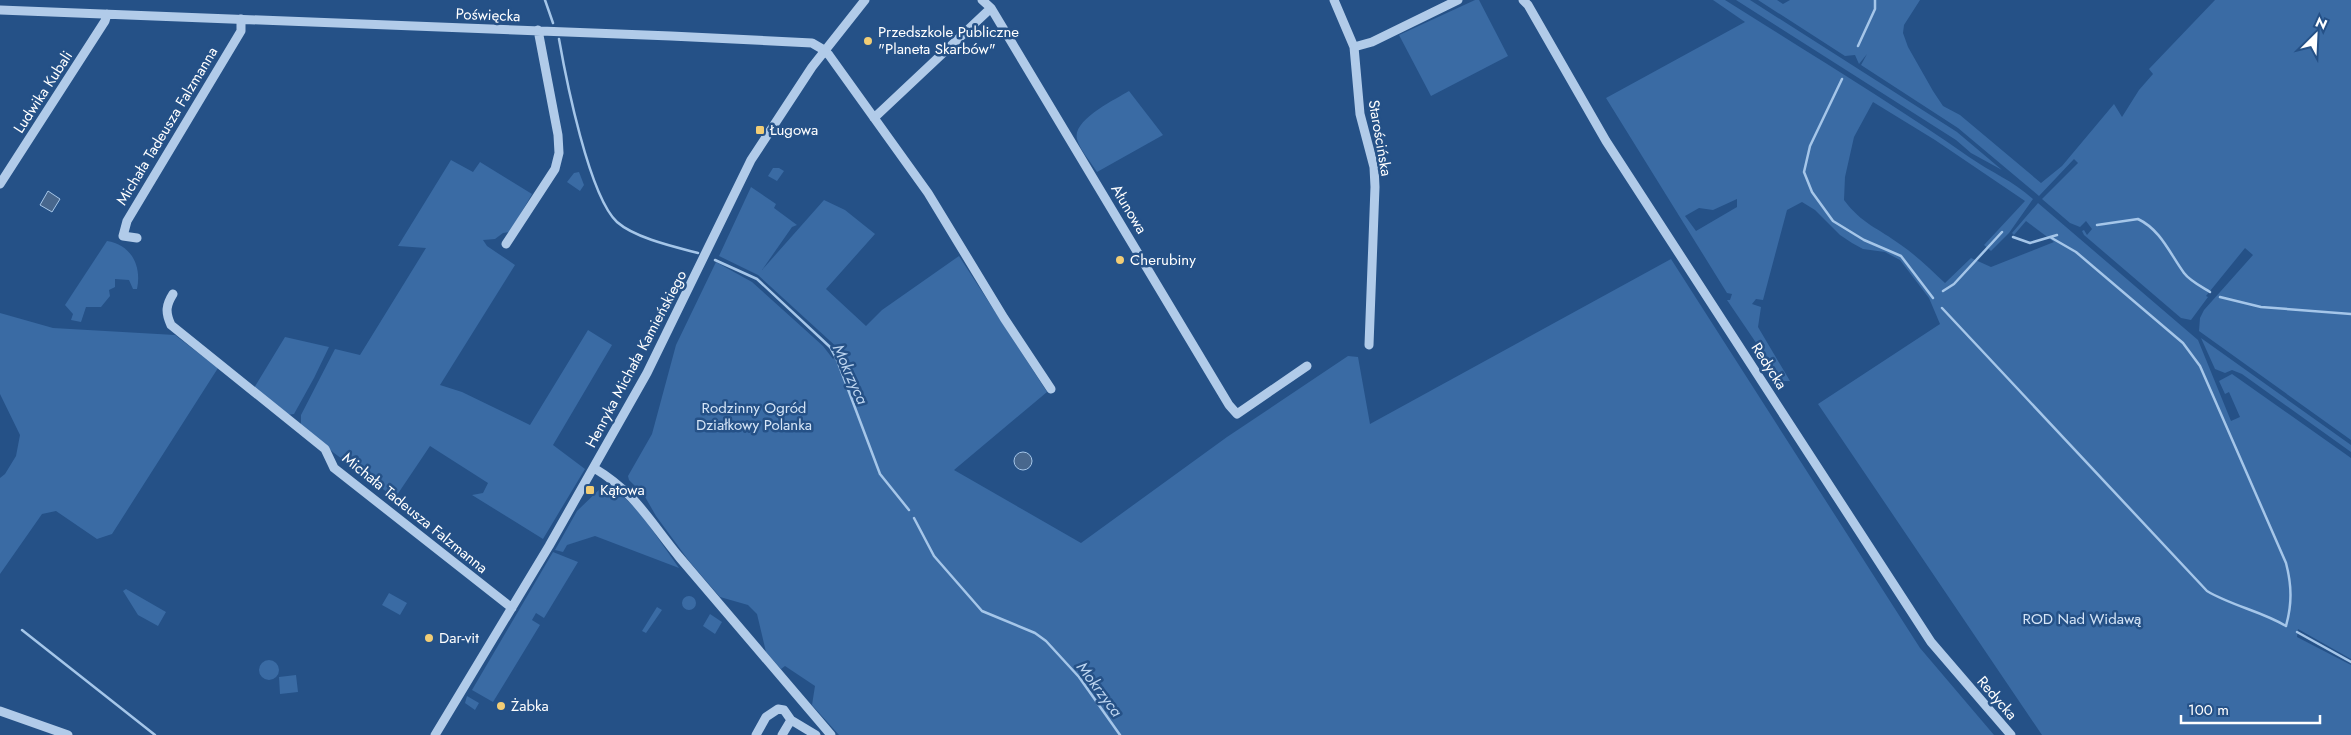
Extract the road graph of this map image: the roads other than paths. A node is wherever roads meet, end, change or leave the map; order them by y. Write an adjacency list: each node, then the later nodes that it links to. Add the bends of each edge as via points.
1 (865, 0): 12 (street, Henryka Michała Kamieńskiego)
2 (982, 0): 6 (street, Ałunowa)
3 (1334, 0): 11 (street, Starościńska)
4 (1458, 0): 11 (street, via 1372,42)
5 (1523, 0): 31 (street, Redycka, via 1612,149 1931,642)
6 (990, 8): 13 (street); 19 (street, Ałunowa, via 1229,405 1237,414)
7 (0, 10): 8 (street, Poświęcka)
8 (107, 14): 9 (street, Poświęcka); 14 (street, Ludwika Kubali)
9 (241, 19): 10 (street, Poświęcka); 15 (street, Michała Tadeusza Falzmanna, via 240,31 128,221 123,236)
10 (538, 30): 12 (street, Poświęcka, via 802,41); 16 (street, via 559,153 554,169)
11 (1354, 47): 18 (street, Starościńska, via 1360,114 1374,167)
12 (824, 50): 13 (street); 21 (street, Henryka Michała Kamieńskiego, via 751,160 661,347)
13 (874, 118): 20 (street, via 928,193)
14 (0, 184)
15 (137, 238)
16 (506, 244)
17 (174, 294): 22 (street, Michała Tadeusza Falzmanna, via 167,304 166,315 170,325 325,449 334,468)
18 (1369, 345)
19 (1307, 366)
20 (1051, 389)
21 (594, 468): 22 (street, Henryka Michała Kamieńskiego); 30 (street, via 633,496 674,550)
22 (512, 608): 26 (street, Henryka Michała Kamieńskiego)
23 (0, 711): 25 (street)
24 (791, 720): 27 (street, via 784,710 772,711); 28 (street); 29 (street)
25 (68, 735)
26 (435, 735)
27 (756, 735)
28 (782, 735)
29 (816, 735)
30 (831, 735)
31 (2010, 735)

